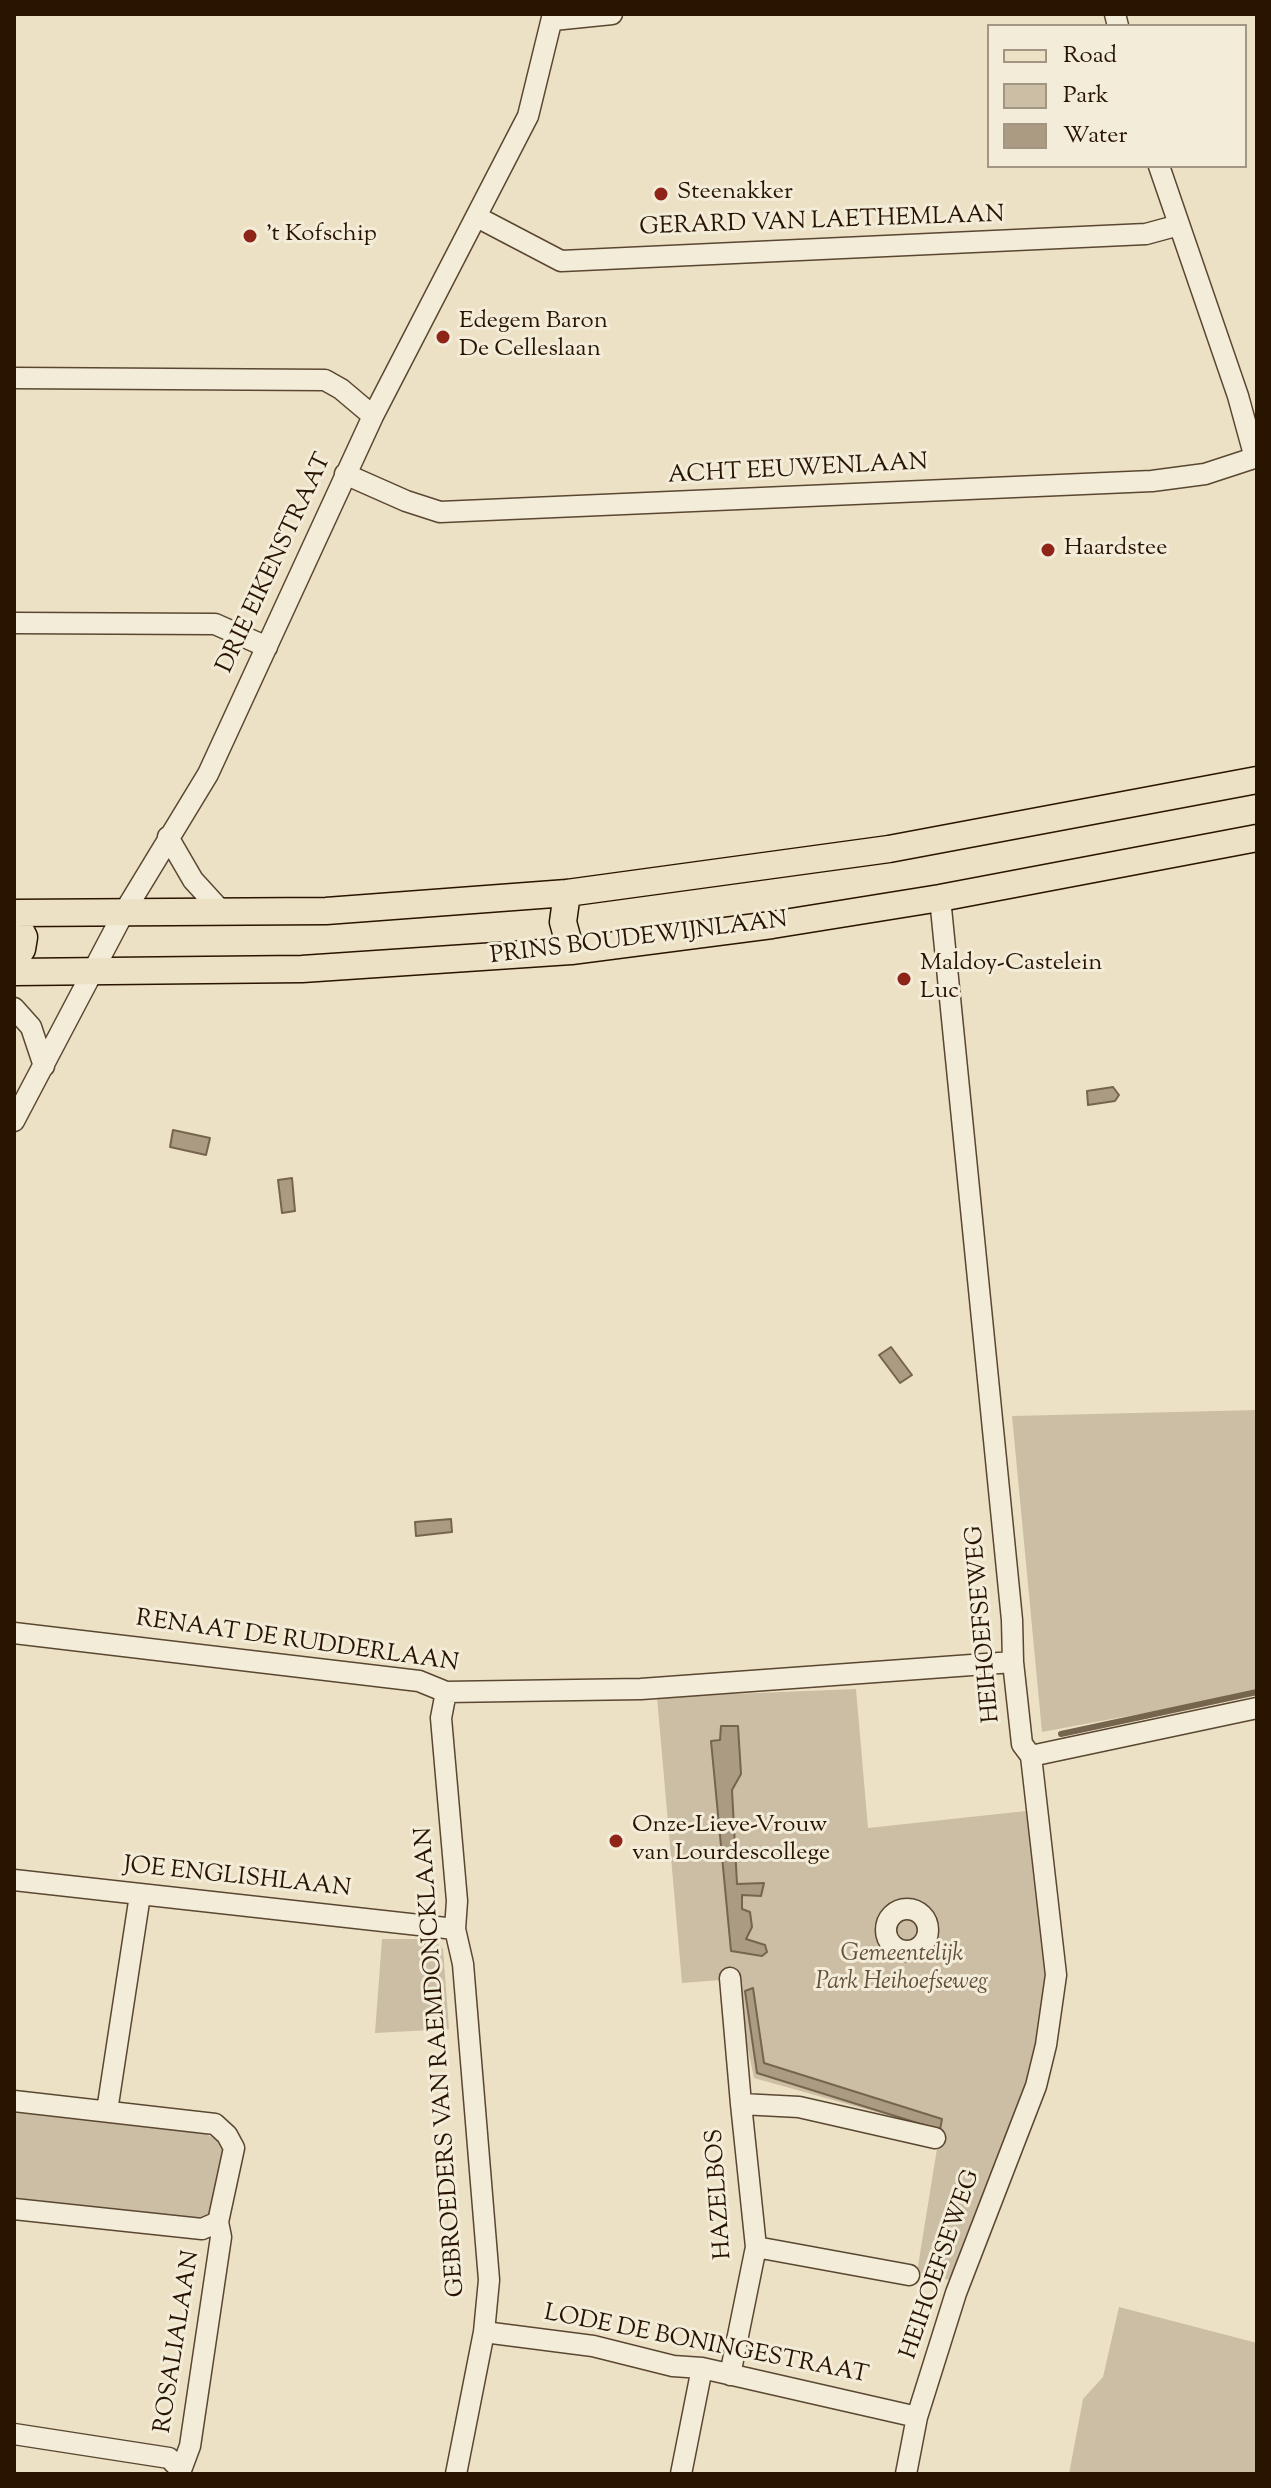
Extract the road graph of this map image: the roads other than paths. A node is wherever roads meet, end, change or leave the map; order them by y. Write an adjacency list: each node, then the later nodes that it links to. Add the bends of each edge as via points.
1 (612, 14): 2 (street)
2 (553, 17): 4 (street, DRIE EIKENSTRAAT, via 528,116)
3 (1160, 168): 5 (street)
4 (477, 217): 5 (street, GERARD VAN LAETHEMLAAN, via 561,261 1131,235); 7 (street, DRIE EIKENSTRAAT)
5 (1179, 225): 8 (street)
6 (14, 378): 7 (street, via 325,380)
7 (373, 416): 9 (street, DRIE EIKENSTRAAT)
8 (1256, 457): 9 (street, ACHT EEUWENLAAN, via 1205,474 1152,481 440,512)
9 (345, 474): 11 (street, DRIE EIKENSTRAAT)
10 (14, 623): 11 (street, via 215,624)
11 (267, 647): 13 (street, DRIE EIKENSTRAAT, via 208,774)
12 (1257, 780): 15 (main road, via 889,849)
13 (168, 837): 17 (street, DRIE EIKENSTRAAT); 18 (street, via 193,880)
14 (1257, 838): 16 (main road, PRINS BOUDEWIJNLAAN)
15 (567, 893): 18 (main road); 20 (main road, via 563,922)
16 (940, 898): 20 (main road, PRINS BOUDEWIJNLAAN); 28 (street, HEIHOEFSEWEG)
17 (123, 914): 18 (main road); 19 (main road); 22 (street, DRIE EIKENSTRAAT)
18 (224, 914)
19 (14, 915): 21 (main road, via 24,937)
20 (571, 951): 22 (main road, PRINS BOUDEWIJNLAAN, via 302,969)
21 (14, 960)
22 (94, 970): 23 (main road, PRINS BOUDEWIJNLAAN); 25 (street, DRIE EIKENSTRAAT)
23 (14, 972)
24 (14, 1008): 25 (street, via 31,1027)
25 (44, 1066): 26 (street, DRIE EIKENSTRAAT)
26 (14, 1121)
27 (14, 1633): 29 (street, RENAAT DE RUDDERLAAN, via 419,1681)
28 (1013, 1662): 29 (street, RENAAT DE RUDDERLAAN, via 669,1688); 31 (street, HEIHOEFSEWEG, via 1022,1744)
29 (446, 1692): 34 (street, GEBROEDERS VAN RAEMDONCKLAAN, via 441,1718)
30 (1257, 1708): 31 (street)
31 (1031, 1756): 47 (street, HEIHOEFSEWEG, via 1056,1975 1046,2045)
32 (14, 1880): 33 (street, JOE ENGLISHLAAN)
33 (140, 1895): 34 (street, JOE ENGLISHLAAN); 38 (street)
34 (455, 1929): 44 (street, GEBROEDERS VAN RAEMDONCKLAAN, via 463,1964 488,2265)
35 (730, 1978): 37 (street, HAZELBOS)
36 (14, 2101): 38 (street, ROSALIALAAN)
37 (741, 2104): 39 (street, HAZELBOS, via 799,2107); 42 (street, HAZELBOS)
38 (107, 2111): 41 (street, ROSALIALAAN, via 215,2124 227,2135 234,2148)
39 (935, 2138)
40 (14, 2209): 41 (street, via 202,2229)
41 (218, 2222): 49 (street, ROSALIALAAN, via 221,2237)
42 (756, 2247): 43 (street); 46 (street, HAZELBOS)
43 (909, 2275)
44 (484, 2332): 45 (street, LODE DE BONINGESTRAAT); 50 (street, GEBROEDERS VAN RAEMDONCKLAAN)
45 (702, 2368): 46 (street, LODE DE BONINGESTRAAT); 51 (street)
46 (730, 2375): 47 (street, LODE DE BONINGESTRAAT)
47 (917, 2417): 52 (street, HEIHOEFSEWEG)
48 (14, 2434): 49 (street, ROSALIALAAN, via 169,2458)
49 (184, 2472)
50 (456, 2474)
51 (681, 2474)
52 (906, 2474)

